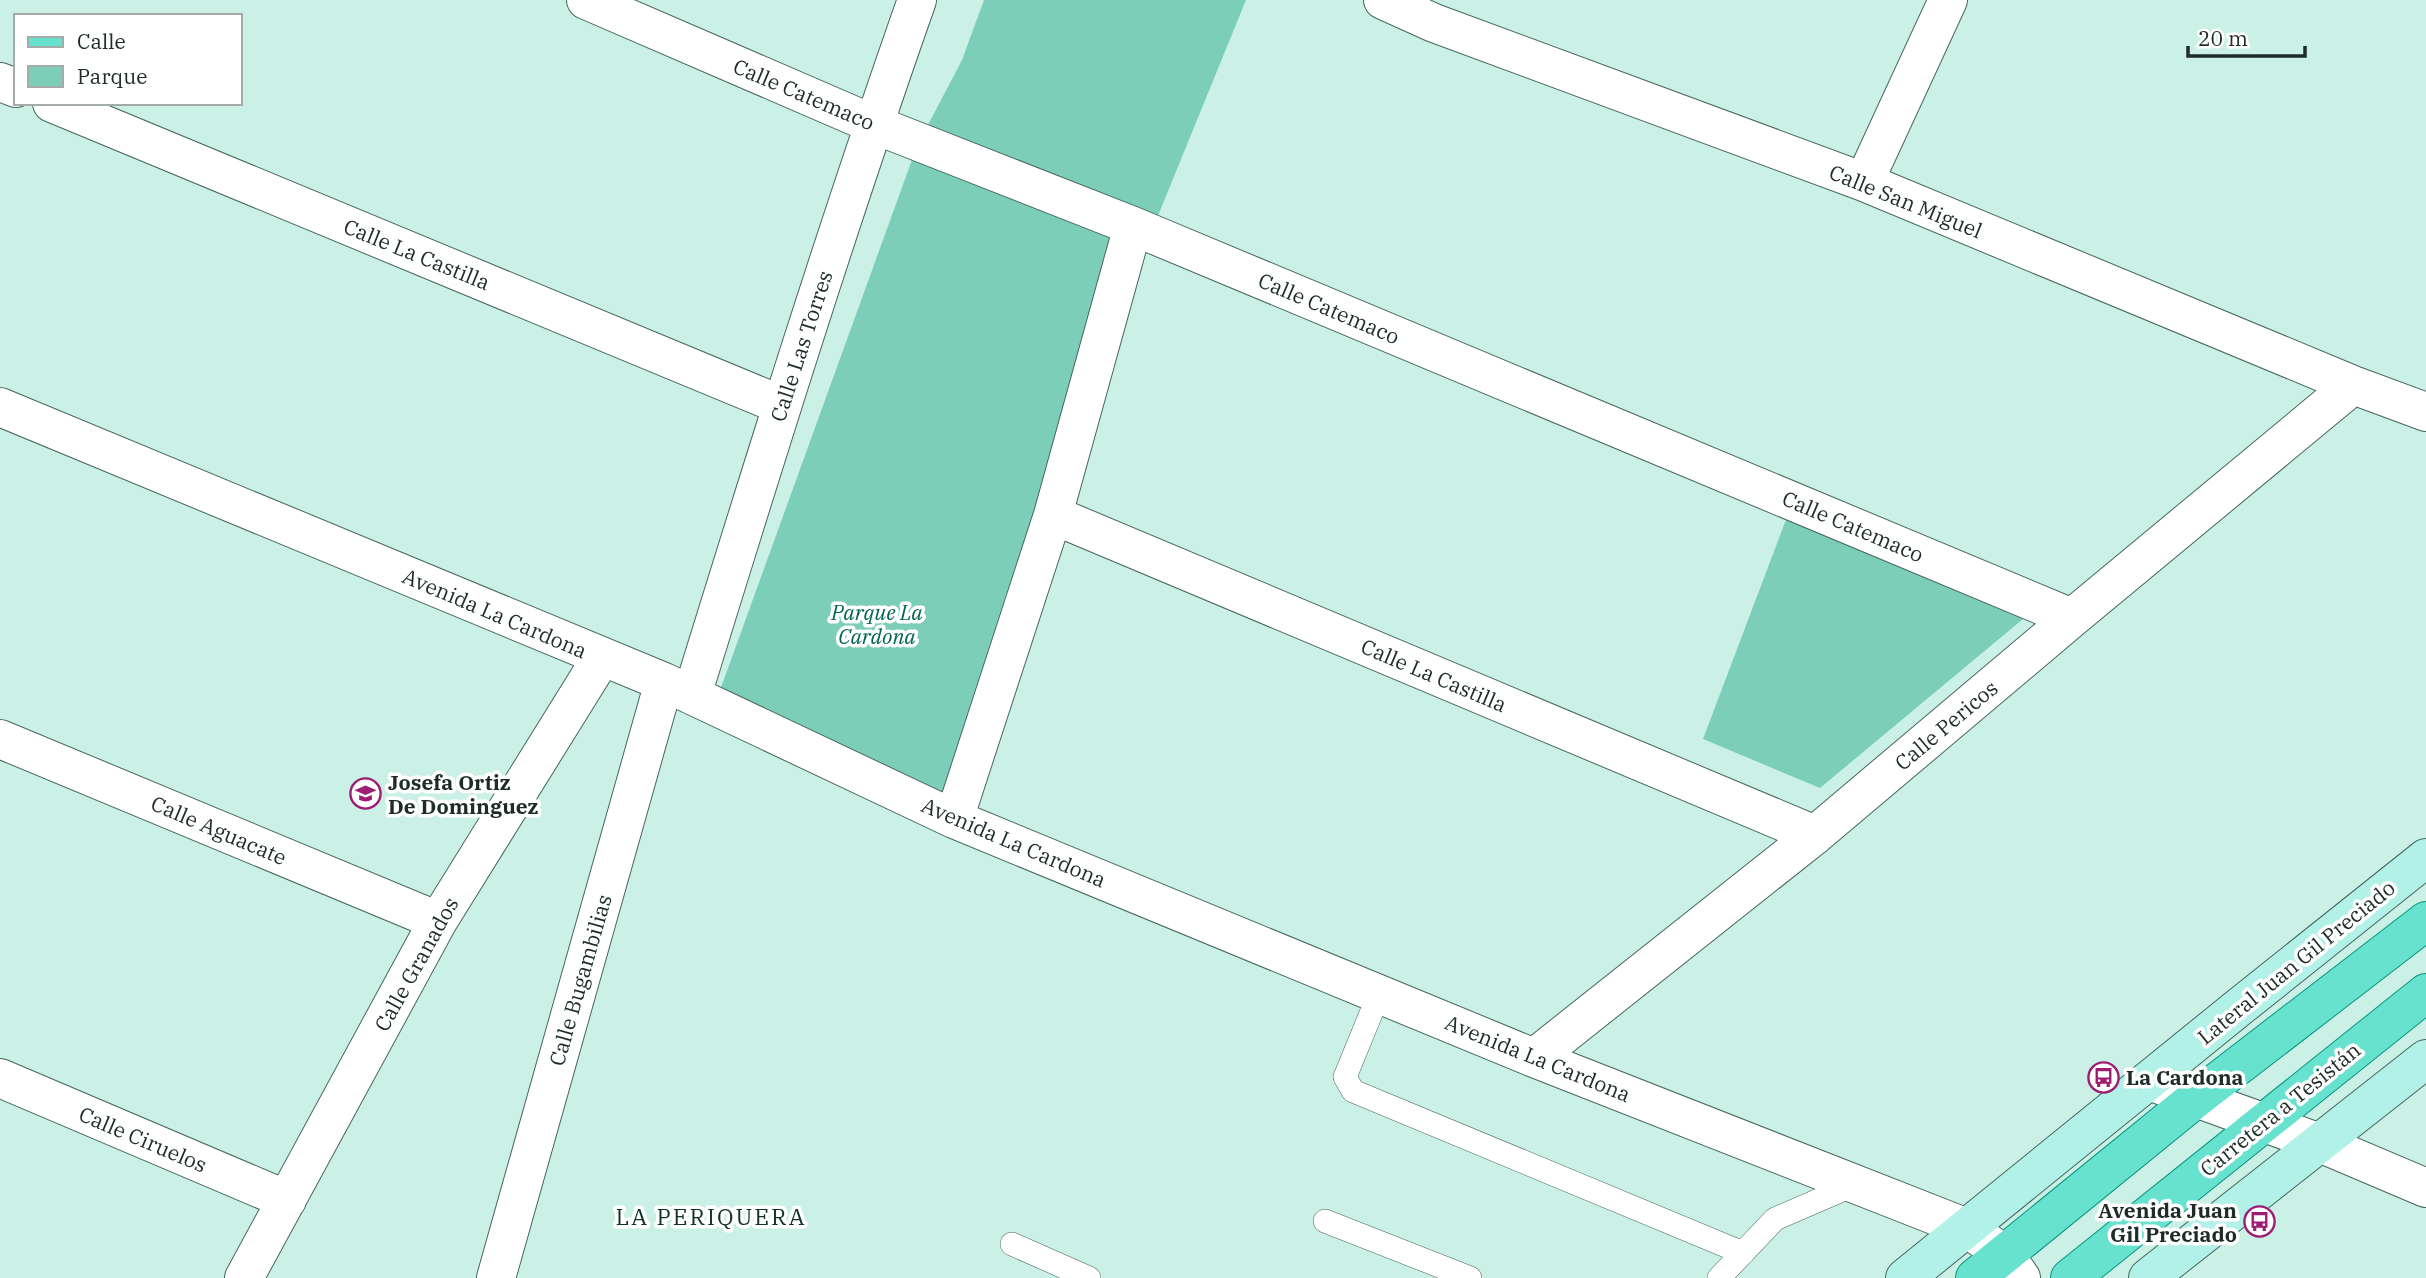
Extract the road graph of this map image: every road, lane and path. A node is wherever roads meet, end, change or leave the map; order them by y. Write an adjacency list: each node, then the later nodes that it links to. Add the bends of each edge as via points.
1 (586, 0): 7 (street, Calle Catemaco)
2 (917, 0): 7 (street, Calle Las Torres)
3 (1383, 0): 5 (street, Calle San Miguel)
4 (1948, 0): 8 (street)
5 (1440, 12): 8 (street, Calle San Miguel)
6 (57, 105): 11 (street, Calle La Castilla)
7 (873, 124): 9 (street, Calle Catemaco); 11 (street, Calle Las Torres)
8 (1864, 183): 10 (street, Calle San Miguel)
9 (1133, 226): 14 (street); 15 (street, Calle Catemaco)
10 (2353, 385): 13 (street, Calle San Miguel); 15 (street, Calle Pericos)
11 (781, 405): 17 (street, Calle Las Torres)
12 (0, 407): 16 (street, Avenida La Cardona)
13 (2426, 412)
14 (1053, 516): 19 (street); 20 (street, Calle La Castilla)
15 (2072, 618): 20 (street, Calle Pericos)
16 (602, 657): 17 (street, Avenida La Cardona); 22 (street, Calle Granados)
17 (678, 689): 19 (street, Avenida La Cardona); 42 (street, Calle Bugambilias)
18 (0, 739): 22 (street, Calle Aguacate)
19 (954, 818): 25 (street, Avenida La Cardona)
20 (1815, 835): 26 (street, Calle Pericos)
21 (2426, 858): 29 (main road, Lateral Juan Gil Preciado)
22 (438, 920): 35 (street, Calle Granados)
23 (2426, 921): 30 (main road)
24 (2426, 993): 31 (main road, Carretera a Tesistán)
25 (1379, 994): 26 (street, Avenida La Cardona); 39 (lane, via 1345,1077 1353,1091)
26 (1534, 1058): 33 (street, Avenida La Cardona)
27 (2426, 1059): 32 (main road)
28 (0, 1078): 35 (street, Calle Ciruelos)
29 (2148, 1081): 30 (street); 37 (main road, Lateral Juan Gil Preciado)
30 (2196, 1098): 31 (street); 40 (main road)
31 (2264, 1121): 32 (street); 48 (main road, Carretera a Tesistán)
32 (2320, 1143): 34 (street); 49 (main road)
33 (1856, 1184): 37 (street, Avenida La Cardona); 39 (lane, via 1775,1219)
34 (2426, 1188)
35 (287, 1200): 41 (street, Calle Granados)
36 (1325, 1221): 44 (lane)
37 (1967, 1228): 40 (street, Avenida La Cardona); 46 (main road, Lateral Juan Gil Preciado)
38 (1012, 1244): 43 (lane)
39 (1743, 1253): 45 (lane)
40 (2013, 1266): 47 (main road)
41 (244, 1278)
42 (496, 1278)
43 (1089, 1278)
44 (1470, 1278)
45 (1719, 1278)
46 (1905, 1278)
47 (1975, 1278)
48 (2070, 1278)
49 (2148, 1278)

